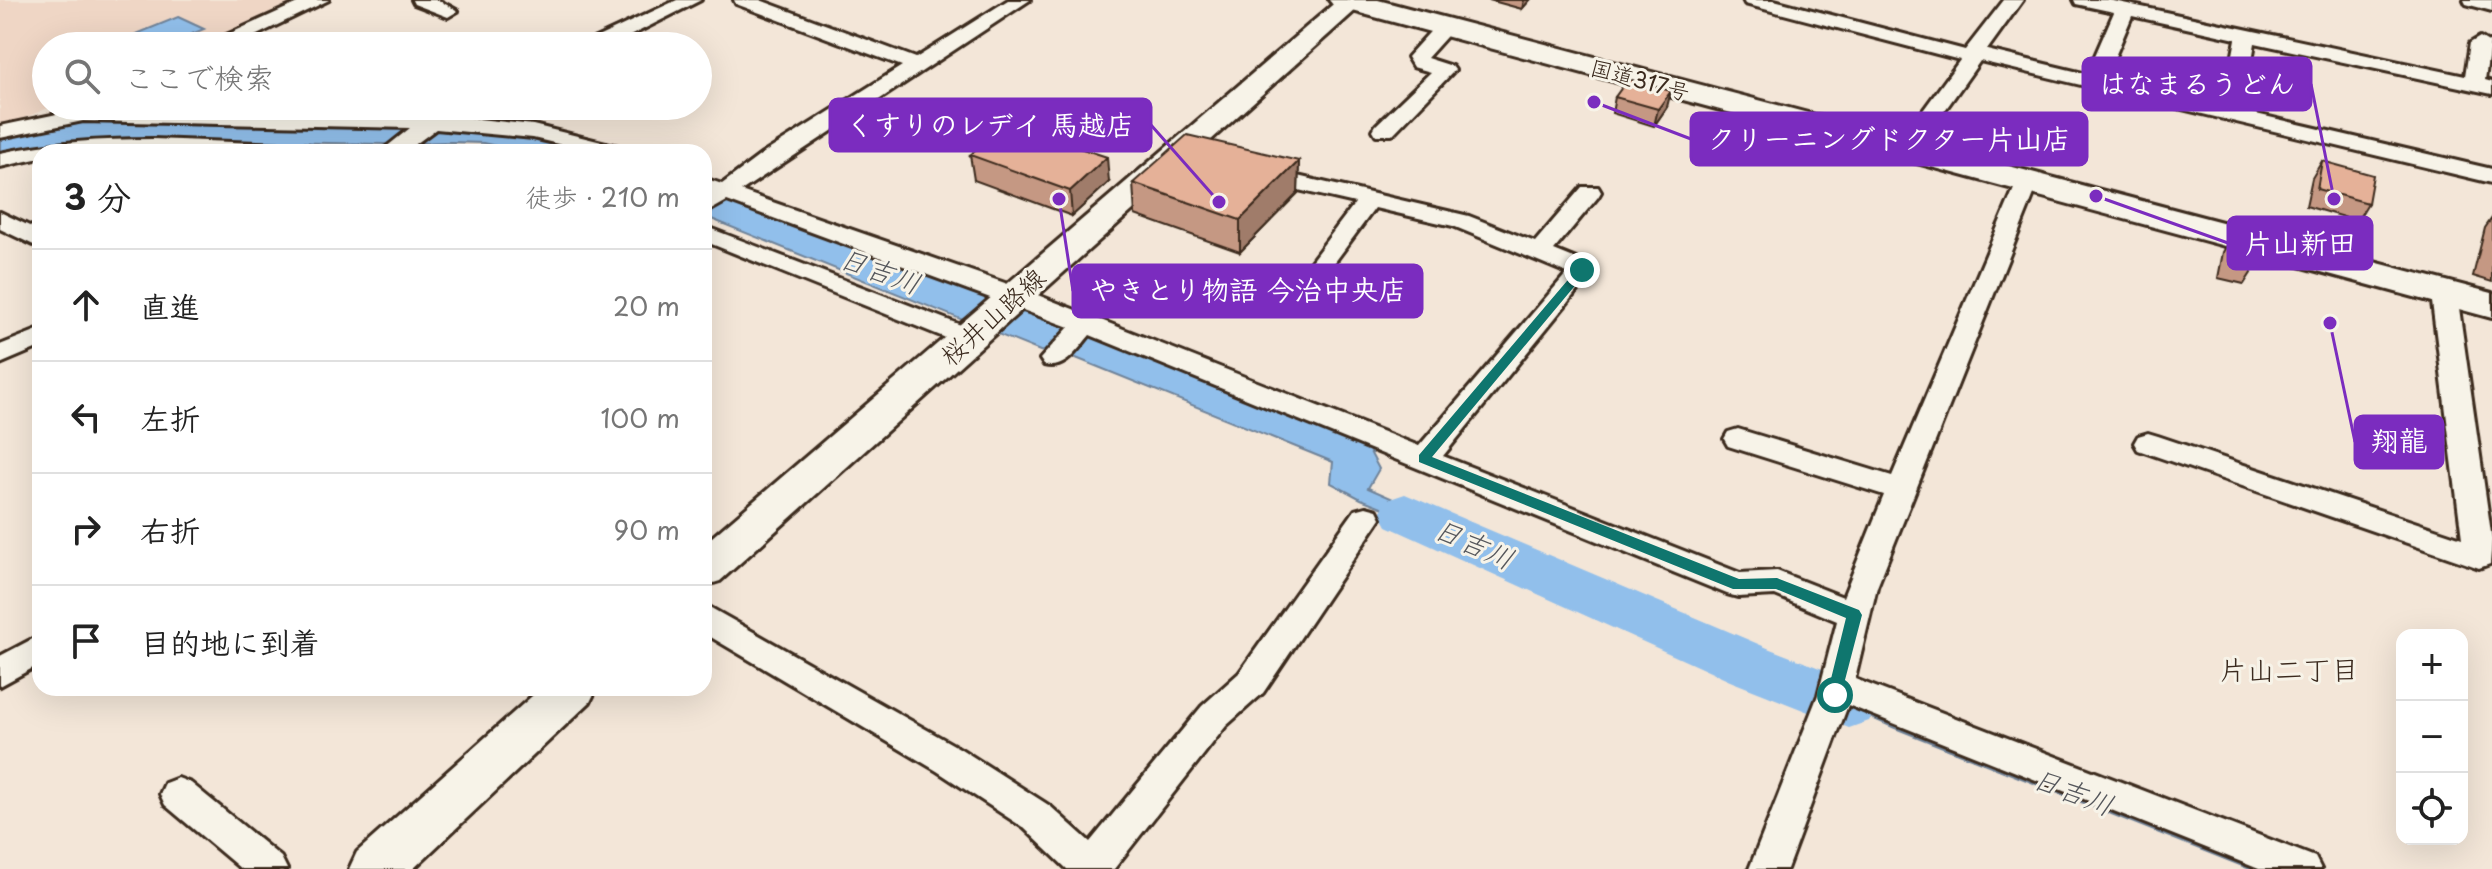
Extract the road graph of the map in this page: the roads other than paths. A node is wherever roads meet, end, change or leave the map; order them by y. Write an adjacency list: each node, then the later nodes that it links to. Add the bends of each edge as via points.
1 (320, 0): 15 (street)
2 (421, 0): 13 (street)
3 (692, 0): 16 (street)
4 (743, 0): 20 (street)
5 (1021, 0): 20 (street)
6 (1752, 0): 19 (street)
7 (2014, 0): 19 (street)
8 (2083, 0): 12 (street)
9 (2473, 0): 11 (street)
10 (1350, 1): 14 (highway, 国道317号); 47 (main road, 桜井山路線, via 1190,158)
11 (2492, 5)
12 (2125, 9): 17 (street); 21 (street)
13 (448, 11)
14 (1445, 27): 28 (street, via 1417,57 1420,63 1445,70); 32 (highway, 国道317号)
15 (249, 32)
16 (624, 32)
17 (2246, 36): 22 (street); 23 (street)
18 (2480, 43): 22 (street)
19 (1972, 55): 21 (street); 32 (street)
20 (917, 65): 38 (street)
21 (2094, 82): 23 (street)
22 (2483, 86)
23 (2232, 115): 36 (street)
24 (50, 120): 29 (street)
25 (360, 120): 27 (street)
26 (435, 120): 27 (street)
27 (429, 123): 30 (street); 31 (street, via 530,130)
28 (1384, 130)
29 (0, 132)
30 (401, 144)
31 (583, 144)
32 (1905, 150): 37 (highway, 国道317号)
33 (32, 153): 34 (street)
34 (0, 160)
35 (1245, 171): 40 (street)
36 (2492, 176)
37 (2027, 184): 46 (highway, 国道317号); 57 (street)
38 (717, 190): 47 (street)
39 (1590, 192): 44 (street)
40 (1370, 199): 44 (street, via 1461,221); 45 (street)
41 (0, 219): 43 (street)
42 (712, 236): 50 (street)
43 (32, 237)
44 (1539, 253): 56 (street, via 1582,270)
45 (1320, 265)
46 (2444, 294): 48 (highway, 国道317号); 59 (street)
47 (1016, 297): 49 (street); 50 (main road, 桜井山路線)
48 (2492, 306)
49 (1086, 325): 53 (street); 56 (street)
50 (970, 337): 60 (main road, 桜井山路線)
51 (32, 341): 52 (street)
52 (0, 355)
53 (1053, 359)
54 (1738, 439): 57 (street)
55 (2148, 443): 59 (street)
56 (1424, 459): 61 (street, via 1738,585 1777,583)
57 (1901, 489): 61 (street)
58 (1366, 518): 68 (street, via 1251,683 1214,716)
59 (2485, 558)
60 (712, 562)
61 (1854, 615): 66 (street)
62 (712, 622): 68 (street, via 949,760 1037,817)
63 (32, 653): 64 (street)
64 (0, 672)
65 (564, 696): 70 (main road)
66 (1833, 697): 71 (street); 72 (street)
67 (178, 794): 69 (street)
68 (1093, 868)
69 (268, 869)
70 (376, 869)
71 (1768, 869)
72 (2302, 869)

